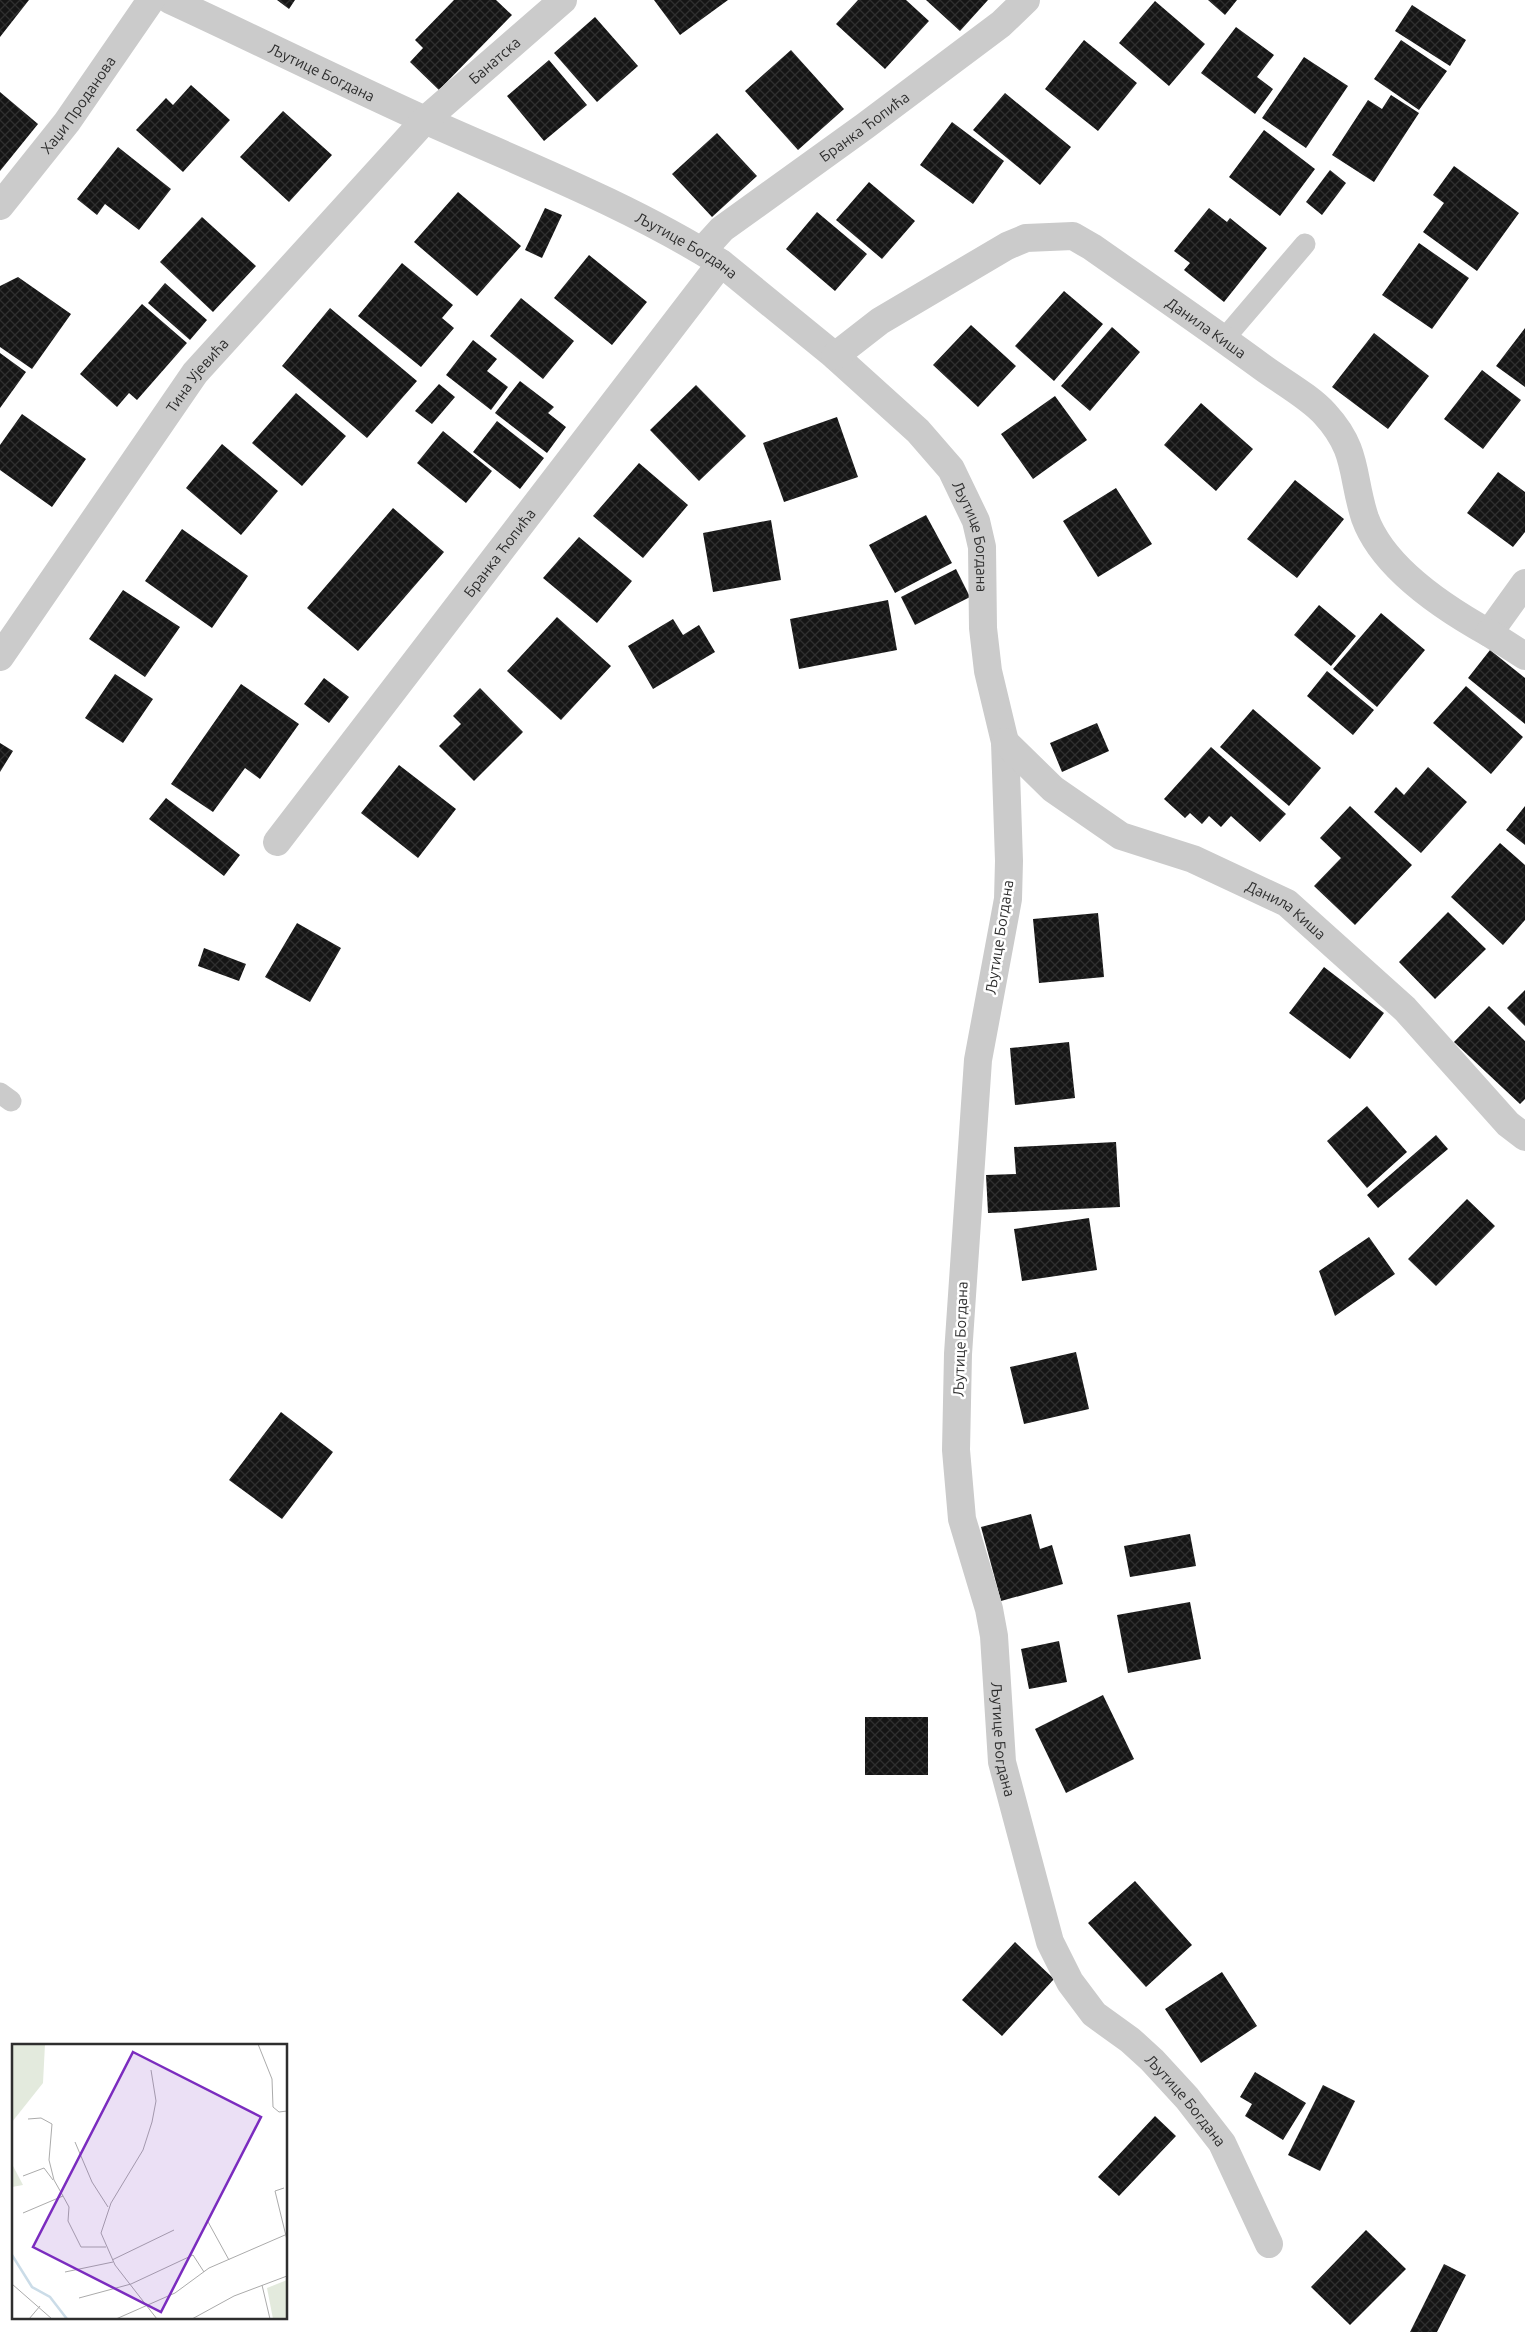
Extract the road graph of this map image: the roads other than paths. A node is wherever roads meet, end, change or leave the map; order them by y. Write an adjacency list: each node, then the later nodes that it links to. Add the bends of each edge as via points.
1 (151, 0): 6 (street, Хаџи Проданова, via 67,122)
2 (170, 0): 5 (street, Љутице Богдана)
3 (563, 0): 5 (street, Банатска)
4 (1026, 0): 8 (street, Бранка Ћопића, via 985,36 722,229)
5 (425, 120): 8 (street, Љутице Богдана, via 625,208); 14 (street, Тина Ујевића, via 195,373)
6 (0, 206)
7 (1305, 244): 9 (lane)
8 (712, 257): 10 (street, Љутице Богдана); 16 (street, Бранка Ћопића)
9 (1224, 339): 10 (street, Данила Киша, via 1073,236 1042,236 1007,246 880,322); 12 (street, Данила Киша, via 1324,412 1343,436 1373,539 1386,556 1458,616)
10 (835, 356): 15 (street, Љутице Богдана, via 918,431 952,469 967,500 982,547 983,628 988,671)
11 (1525, 583): 12 (street)
12 (1489, 633): 13 (street, Данила Киша)
13 (1525, 656)
14 (0, 657)
15 (1005, 742): 17 (street, Данила Киша, via 1053,789 1121,836 1193,860 1287,903 1405,1010 1508,1124); 18 (street, Љутице Богдана, via 1008,898 978,1060 959,1336 956,1450 962,1519 994,1636 1002,1762 1050,1942 1070,1982 1094,2014 1152,2060 1222,2143)
16 (277, 842)
17 (1525, 1137)
18 (1269, 2244)

